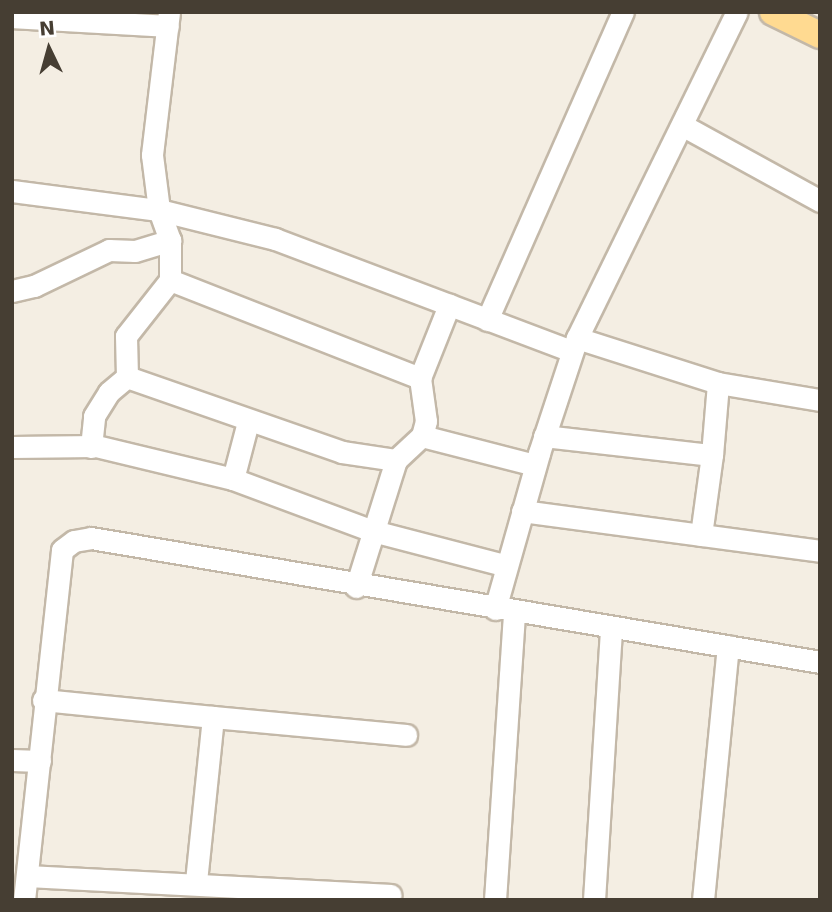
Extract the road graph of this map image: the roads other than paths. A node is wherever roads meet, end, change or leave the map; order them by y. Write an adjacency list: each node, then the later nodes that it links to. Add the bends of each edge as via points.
1 (623, 12): 16 (street)
2 (737, 12): 8 (street)
3 (773, 12): 7 (main road)
4 (71, 15): 5 (street); 6 (street)
5 (12, 17)
6 (169, 19): 11 (street, via 152,155)
7 (820, 35)
8 (682, 125): 10 (street); 17 (street)
9 (12, 191): 11 (street)
10 (820, 201)
11 (159, 210): 12 (street); 15 (street, via 275,239)
12 (170, 240): 13 (street); 14 (street, via 135,251 109,250 34,286)
13 (170, 280): 18 (street, via 126,336); 19 (street)
14 (12, 291)
15 (449, 305): 16 (street); 19 (street)
16 (487, 320): 17 (street)
17 (575, 345): 20 (street); 24 (street)
18 (127, 377): 22 (street); 25 (street, via 109,392 94,416)
19 (420, 378): 23 (street, via 426,421)
20 (718, 383): 21 (street); 27 (street)
21 (820, 400)
22 (248, 422): 28 (street, via 342,452); 30 (street)
23 (422, 436): 28 (street); 29 (street)
24 (544, 436): 27 (street); 29 (street)
25 (91, 446): 26 (street); 30 (street)
26 (12, 447)
27 (712, 455): 33 (street)
28 (396, 460): 32 (street)
29 (535, 465): 31 (street)
30 (233, 479): 32 (street)
31 (522, 512): 33 (street); 35 (street)
32 (373, 531): 35 (street); 36 (street)
33 (701, 535): 34 (street)
34 (820, 551)
35 (507, 566): 37 (street)
36 (356, 587): 37 (street); 41 (street, via 91,538 74,541 62,550)
37 (505, 611): 38 (street); 50 (street)
38 (611, 628): 39 (street); 51 (street)
39 (727, 646): 40 (street); 52 (street)
40 (820, 662)
41 (43, 700): 42 (street); 45 (street)
42 (213, 717): 43 (street); 47 (street)
43 (405, 735)
44 (12, 760): 45 (street)
45 (40, 761): 46 (street)
46 (28, 876): 47 (street); 49 (street)
47 (196, 882): 48 (street)
48 (391, 895)
49 (24, 900)
50 (495, 900)
51 (594, 900)
52 (703, 900)

